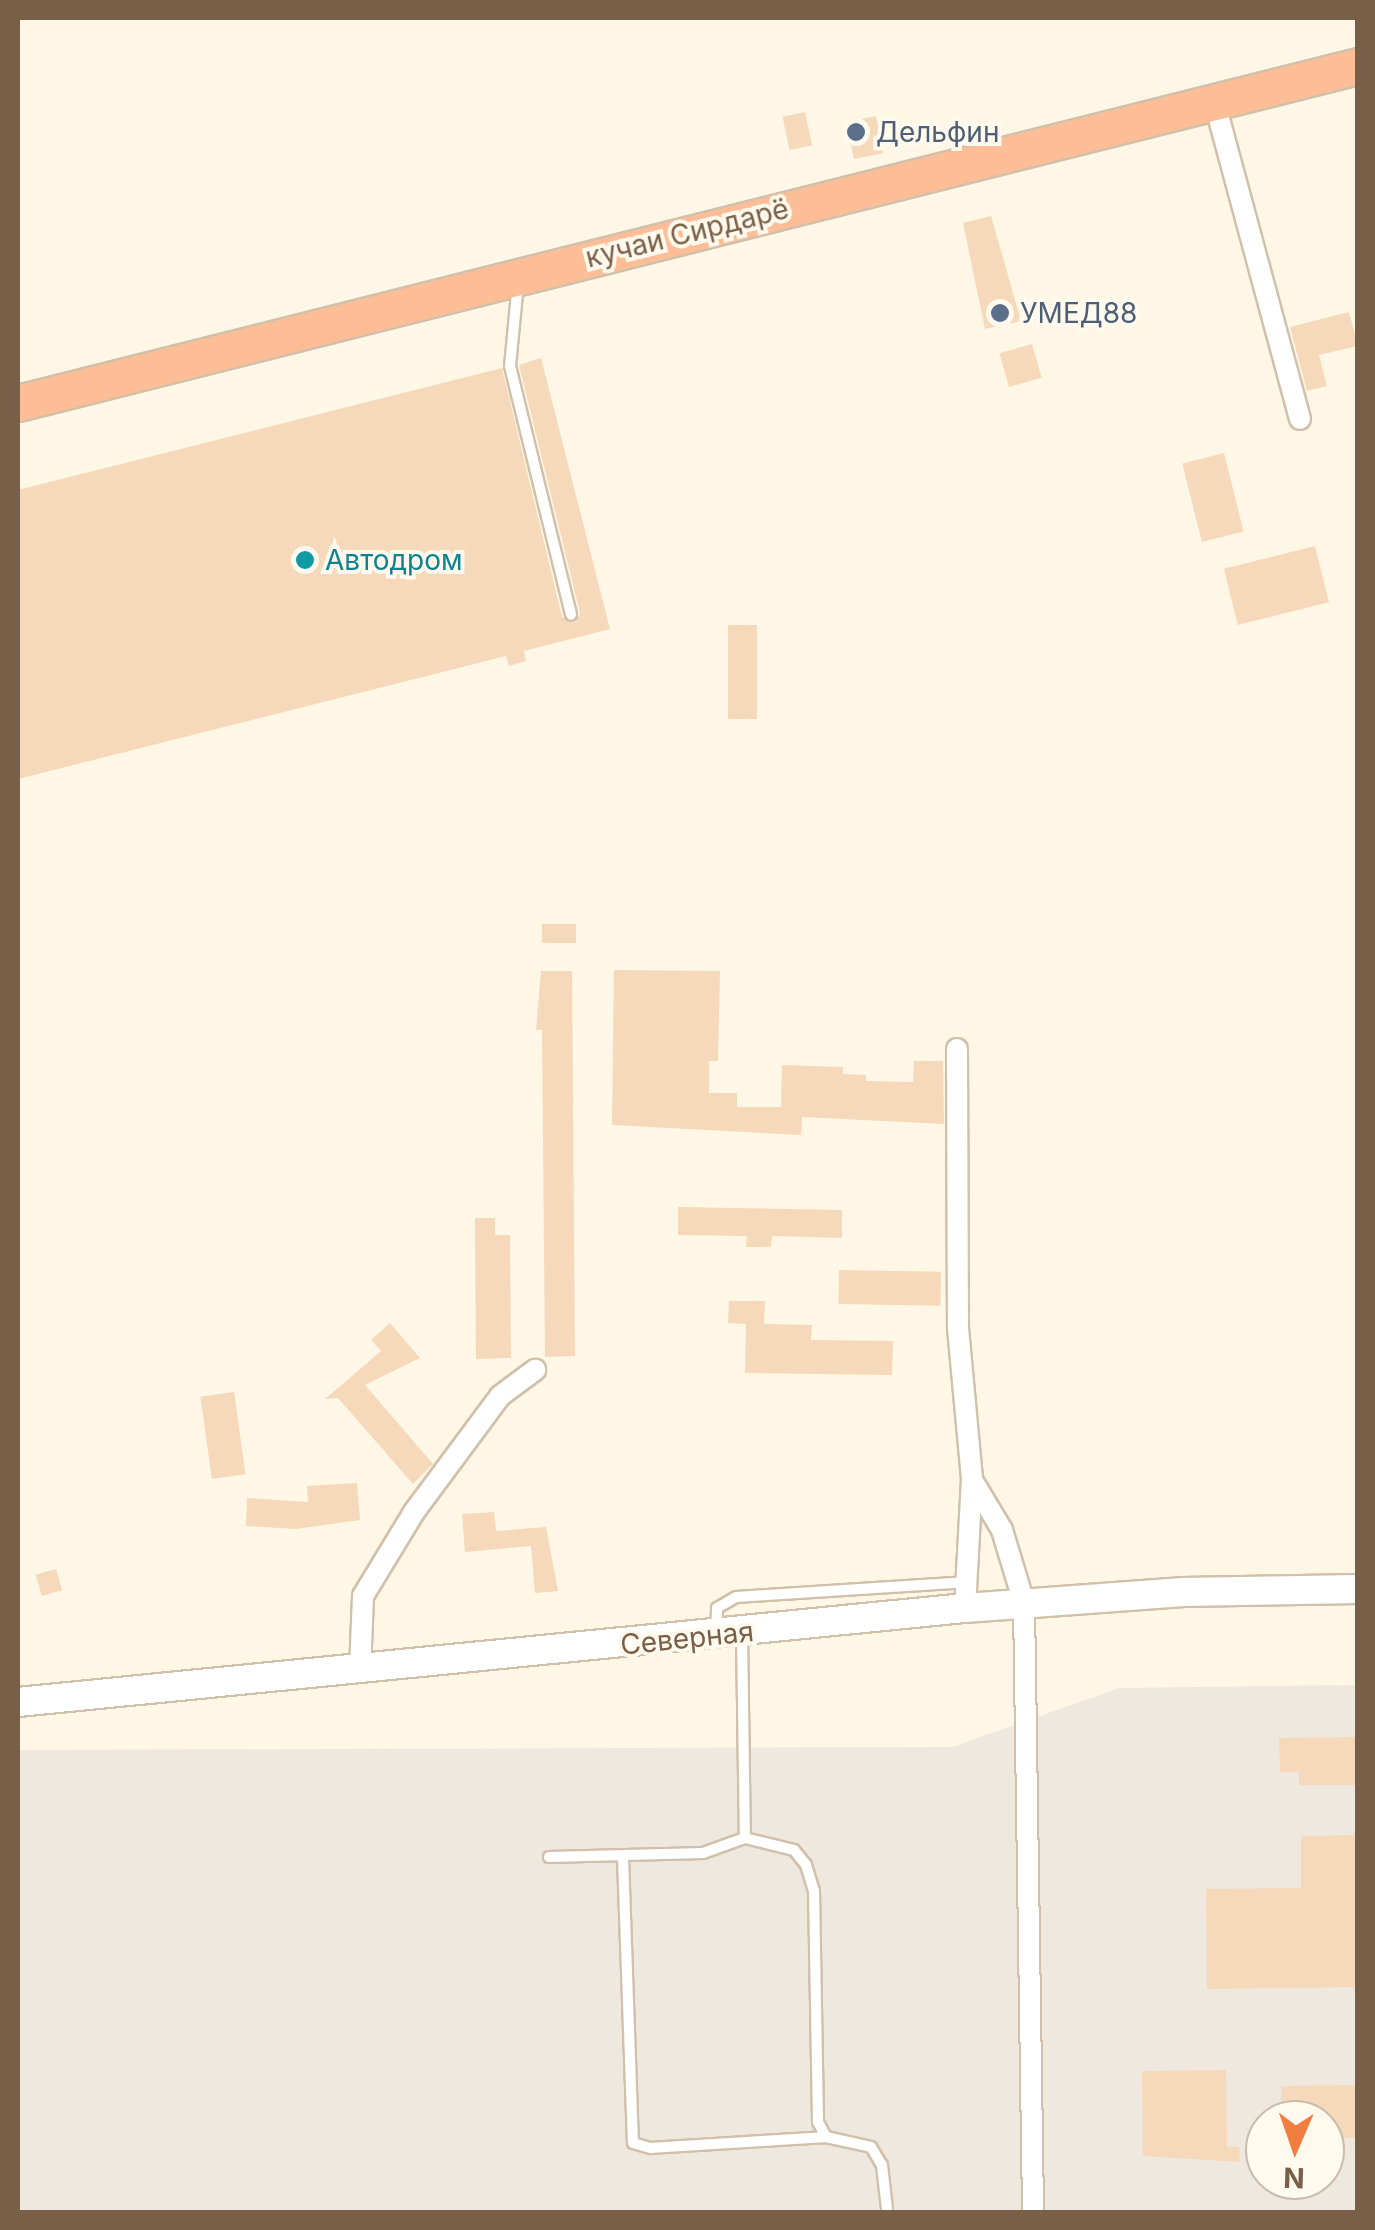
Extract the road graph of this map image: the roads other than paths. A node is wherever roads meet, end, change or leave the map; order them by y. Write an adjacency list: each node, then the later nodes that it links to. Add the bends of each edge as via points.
1 (1358, 50): 3 (highway)
2 (1358, 66): 3 (highway, кучаи Сирдарё)
3 (1212, 95): 4 (highway, кучаи Сирдарё); 7 (street)
4 (518, 268): 5 (highway); 6 (highway, кучаи Сирдарё); 8 (lane, via 510,366)
5 (18, 381)
6 (18, 403)
7 (1300, 419)
8 (571, 615)
9 (957, 1049): 11 (street, via 958,1328)
10 (536, 1370): 16 (street, via 500,1396 414,1512 363,1596)
11 (972, 1480): 13 (street); 14 (street, via 1002,1530)
12 (1358, 1589): 14 (main road, Северная)
13 (965, 1595): 14 (main road, Северная); 15 (main road, Северная)
14 (1024, 1604): 23 (street)
15 (729, 1634): 16 (main road, Северная); 18 (lane)
16 (360, 1670): 17 (main road, Северная)
17 (18, 1702)
18 (745, 1838): 20 (lane, via 702,1853); 21 (lane, via 794,1850 814,1891 818,2122)
19 (549, 1857): 20 (lane)
20 (623, 1858): 21 (lane, via 633,2143 651,2148)
21 (826, 2137): 22 (lane, via 872,2147 882,2165)
22 (887, 2209)
23 (1034, 2212)

